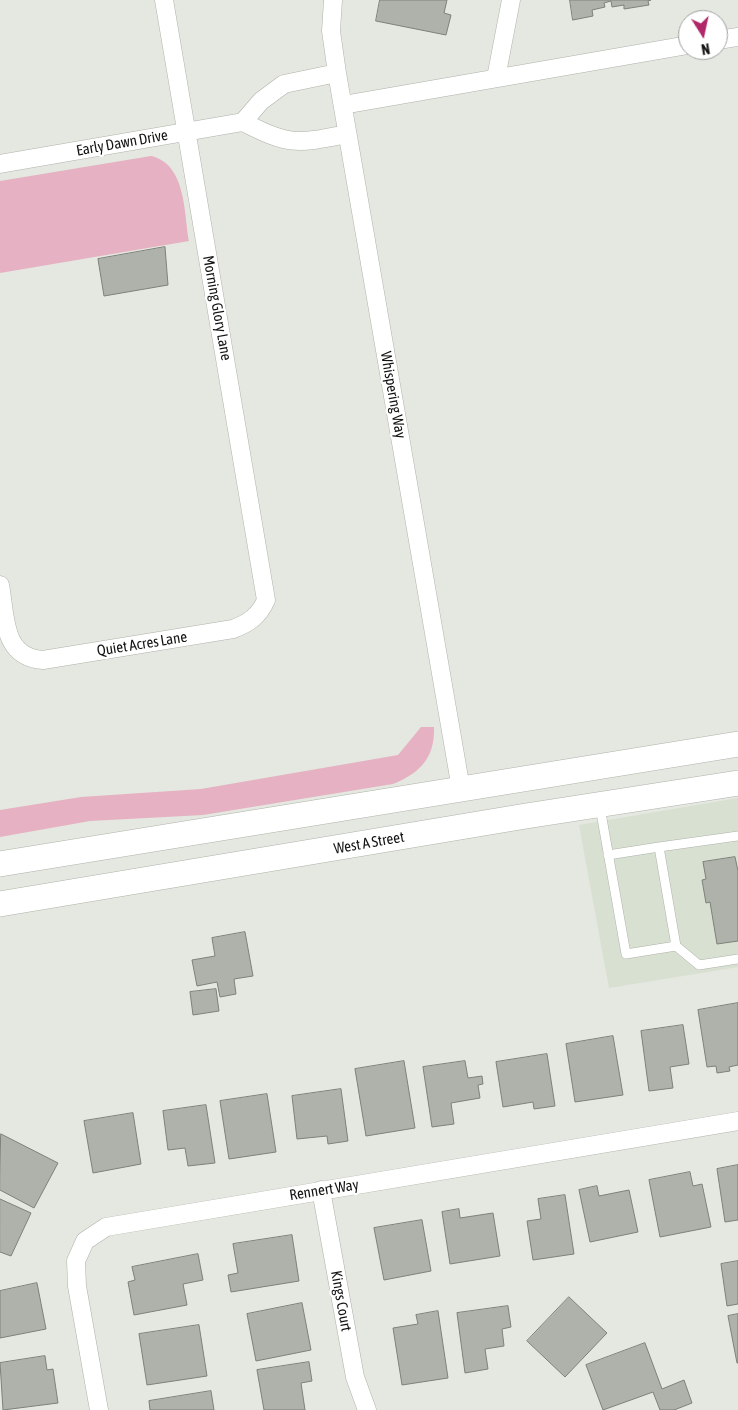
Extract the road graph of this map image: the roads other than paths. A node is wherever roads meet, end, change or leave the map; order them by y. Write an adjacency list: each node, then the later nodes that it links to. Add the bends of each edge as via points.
1 (164, 0): 9 (street, Morning Glory Lane)
2 (333, 0): 5 (street, Whispering Way, via 331,32)
3 (511, 0): 6 (street)
4 (678, 47): 6 (street)
5 (338, 73): 7 (street, Whispering Way); 8 (street, via 284,84 261,101)
6 (496, 78): 7 (street)
7 (343, 105): 10 (street, Whispering Way)
8 (243, 122): 9 (street, Early Dawn Drive); 10 (street, via 273,137 295,142)
9 (187, 132): 11 (street, Early Dawn Drive); 13 (street, Morning Glory Lane, via 267,594)
10 (347, 134): 16 (street, Whispering Way)
11 (0, 164)
12 (0, 585): 13 (street, Quiet Acres Lane, via 11,643 23,655 43,660 233,629 248,623)
13 (258, 614)
14 (738, 744): 16 (main road)
15 (738, 783): 17 (main road, West A Street)
16 (461, 789): 21 (main road)
17 (599, 804): 20 (lane); 22 (main road, West A Street)
18 (738, 836): 19 (lane)
19 (659, 847): 20 (lane); 23 (lane)
20 (608, 855): 23 (lane, via 626,954)
21 (0, 864)
22 (0, 904)
23 (676, 946): 24 (lane, via 699,965)
24 (738, 959)
25 (738, 1121): 26 (street, Rennert Way)
26 (321, 1190): 27 (street, Rennert Way, via 121,1223 106,1227 85,1241 76,1261 77,1286); 28 (street, Kings Court, via 355,1377)
27 (99, 1410)
28 (368, 1410)

